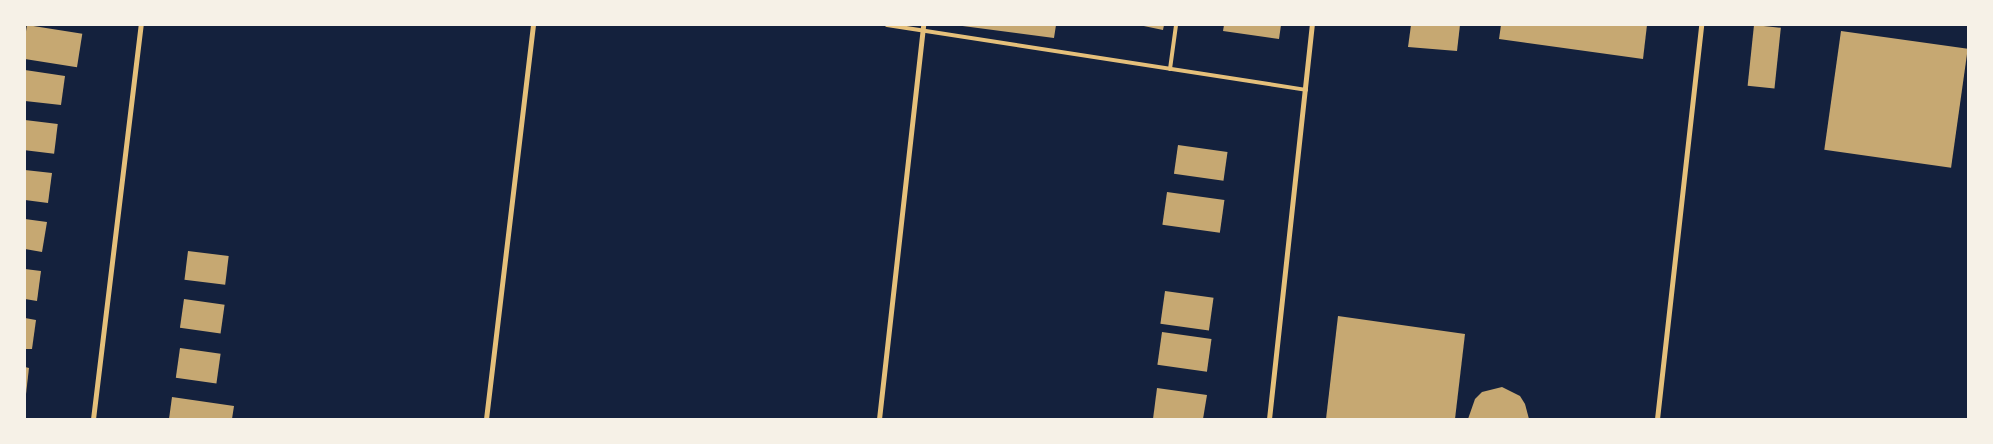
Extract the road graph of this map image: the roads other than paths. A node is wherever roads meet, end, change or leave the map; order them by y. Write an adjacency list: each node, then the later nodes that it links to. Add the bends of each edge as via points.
1 (141, 25): 10 (street)
2 (533, 25): 11 (street)
3 (887, 25): 7 (lane)
4 (1176, 25): 8 (lane)
5 (1312, 25): 9 (street)
6 (1701, 25): 14 (street)
7 (923, 28): 8 (lane); 12 (street)
8 (1170, 69): 9 (lane)
9 (1306, 90): 13 (street)
10 (93, 419)
11 (486, 419)
12 (879, 419)
13 (1268, 419)
14 (1657, 419)

